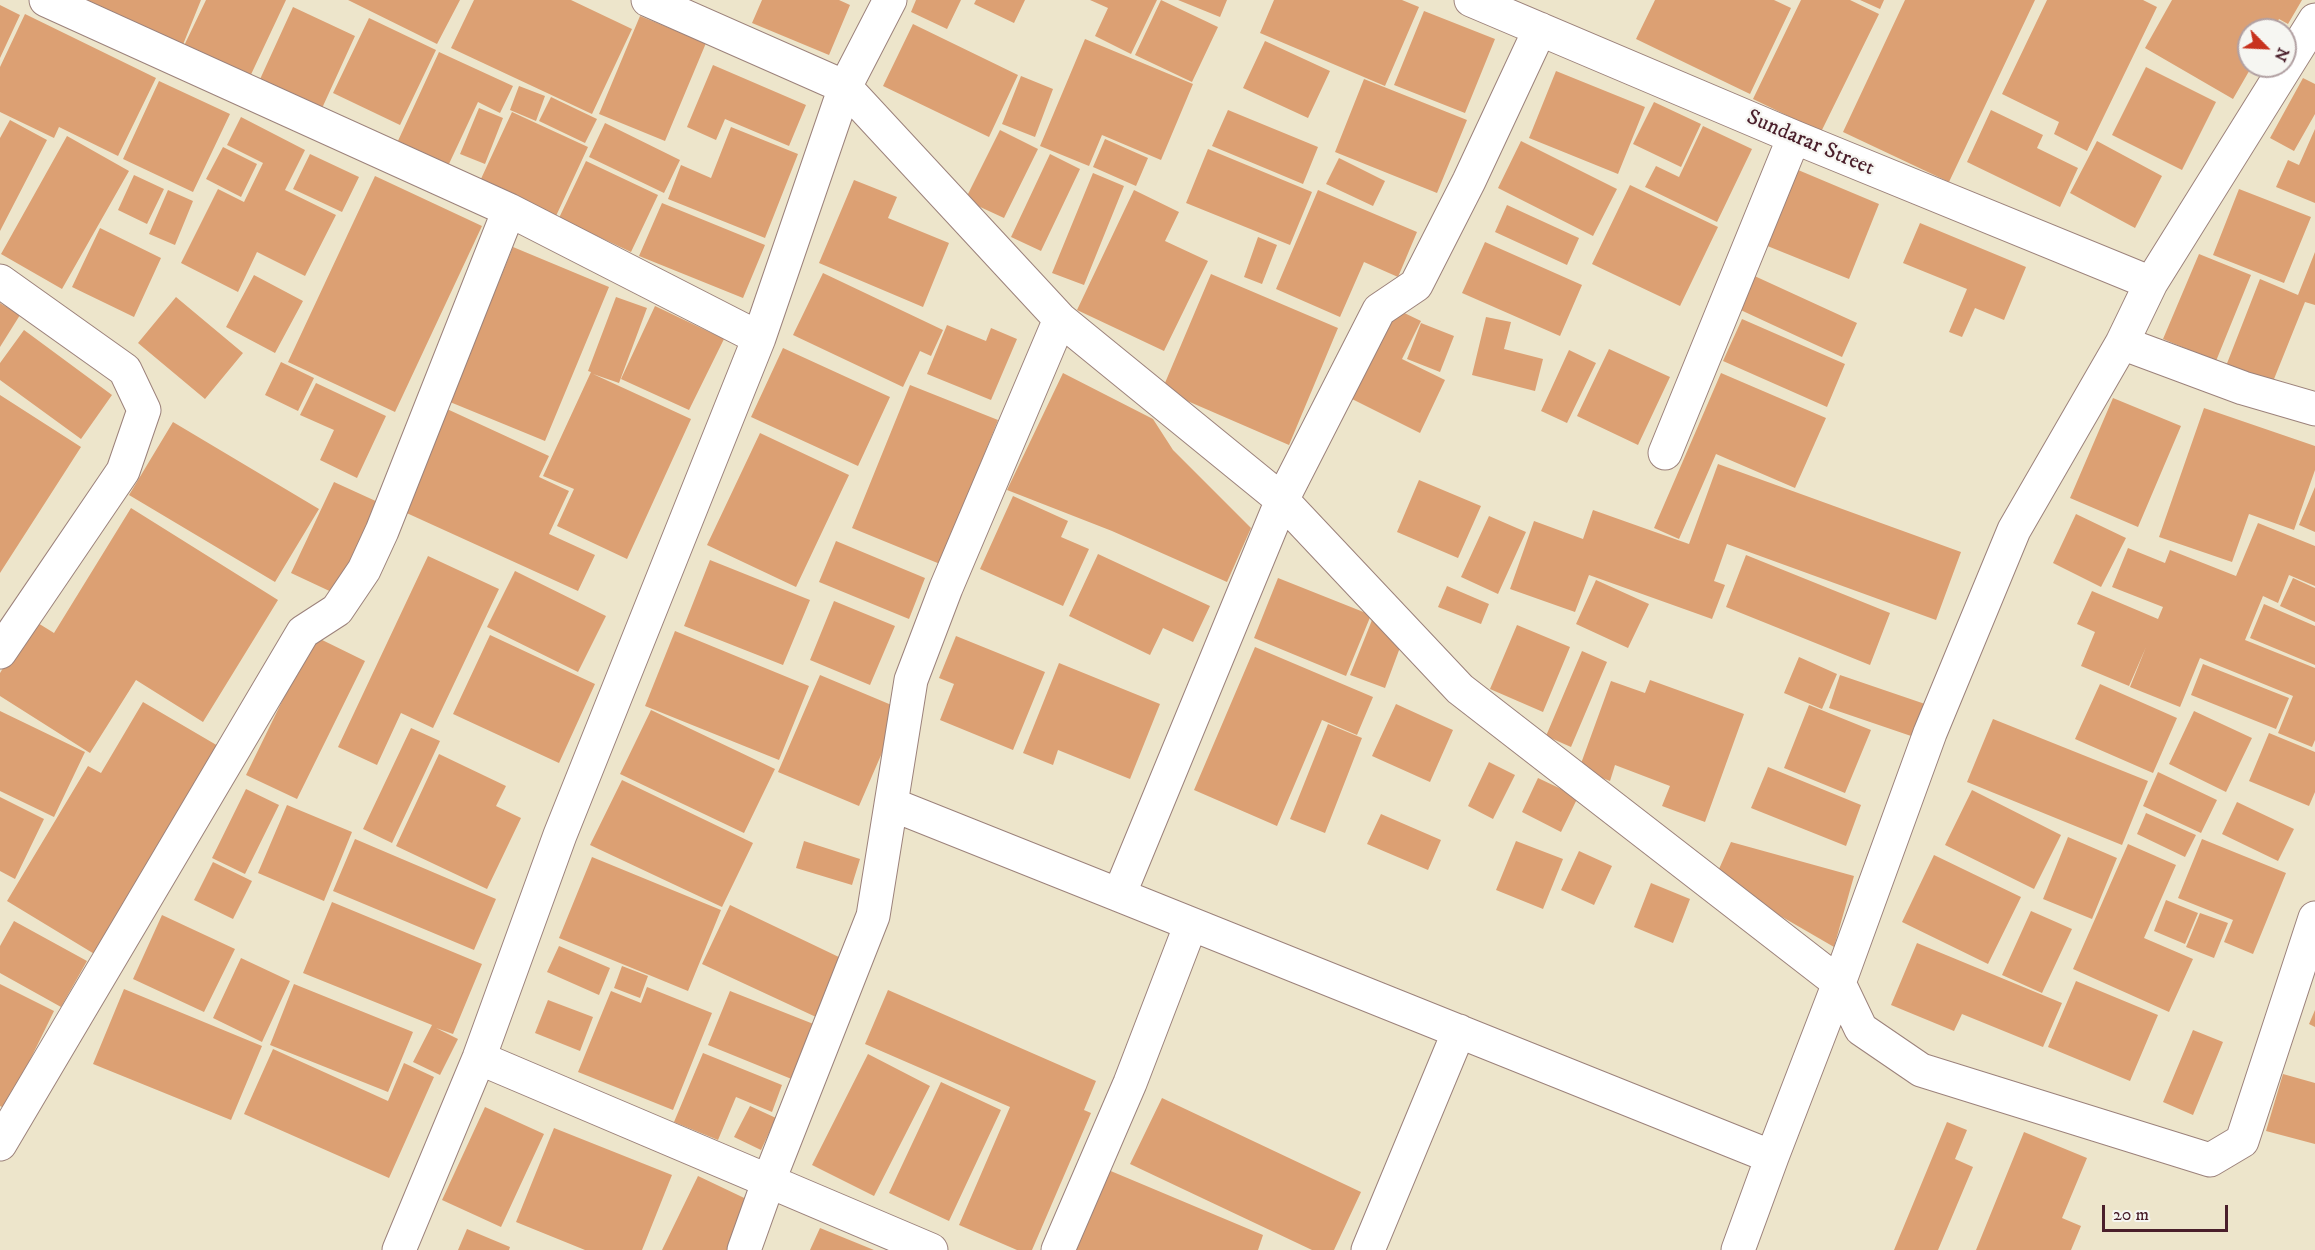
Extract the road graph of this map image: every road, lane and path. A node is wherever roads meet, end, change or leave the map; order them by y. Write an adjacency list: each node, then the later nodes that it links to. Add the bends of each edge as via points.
1 (46, 0): 9 (street)
2 (648, 0): 7 (street)
3 (890, 0): 7 (street)
4 (1471, 0): 6 (street, Sundarar Street)
5 (2315, 20): 11 (street)
6 (1540, 29): 8 (street, Sundarar Street); 17 (street, via 1416,285 1379,310)
7 (845, 87): 12 (street); 13 (street)
8 (1794, 137): 11 (street, Sundarar Street); 16 (street)
9 (509, 210): 13 (street); 26 (street, via 364,570 337,610 303,632)
10 (0, 281): 18 (street, via 125,370 144,410 123,471)
11 (2151, 283): 14 (street)
12 (1060, 319): 17 (street); 19 (street, via 911,680)
13 (759, 338): 25 (street, via 560,835)
14 (2122, 343): 15 (street, via 2243,388); 23 (street, via 2014,530 1930,733)
15 (2315, 409)
16 (1665, 453)
17 (1282, 500): 20 (street); 23 (street, via 1460,689)
18 (0, 652)
19 (891, 804): 20 (street); 28 (street, via 873,916)
20 (1119, 895): 22 (street)
21 (2315, 918): 23 (street, via 2242,1141 2210,1160 1921,1070 1861,1029)
22 (1191, 924): 24 (street); 32 (street, via 1130,1083)
23 (1839, 983): 27 (street)
24 (1459, 1031): 27 (street); 33 (street)
25 (479, 1058): 28 (street); 29 (street)
26 (2, 1137)
27 (1772, 1157): 34 (street)
28 (769, 1180): 30 (street); 31 (street)
29 (399, 1250)
30 (744, 1250)
31 (931, 1250)
32 (1058, 1250)
33 (1368, 1250)
34 (1737, 1250)

